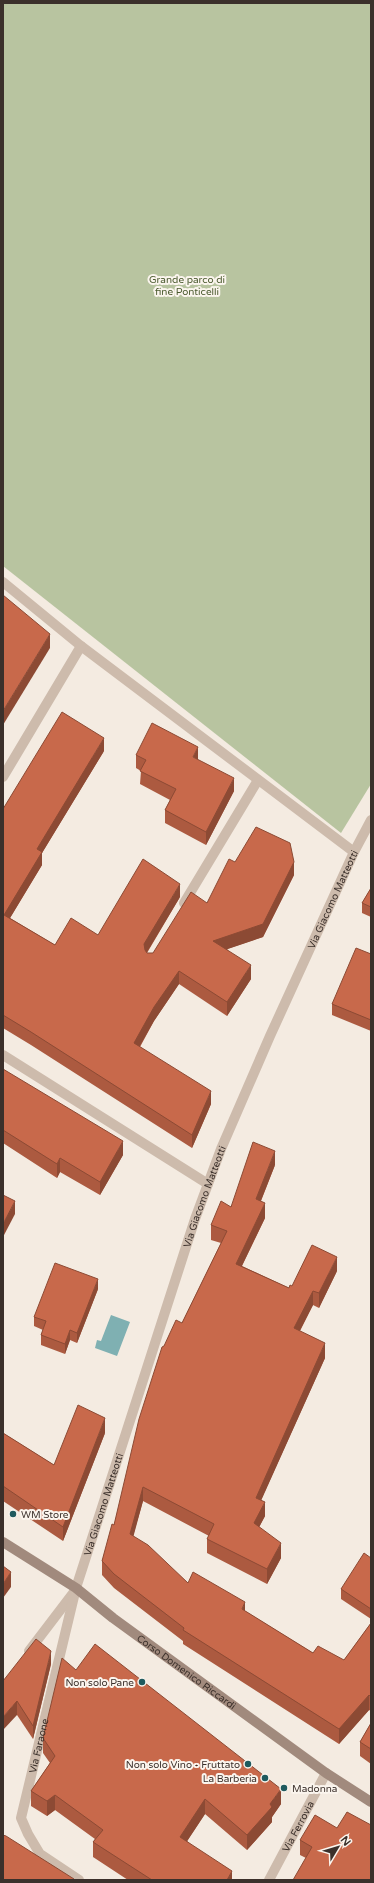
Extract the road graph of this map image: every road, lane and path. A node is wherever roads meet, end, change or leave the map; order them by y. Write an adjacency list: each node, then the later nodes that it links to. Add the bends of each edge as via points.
1 (3, 582): 2 (street)
2 (81, 646): 3 (street); 4 (street)
3 (3, 777)
4 (258, 780): 6 (street); 7 (street)
5 (371, 820): 6 (street, Via Giacomo Matteotti)
6 (354, 852): 9 (street, Via Giacomo Matteotti, via 270,1036)
7 (178, 913)
8 (3, 1055): 9 (street)
9 (208, 1184): 11 (street, Via Giacomo Matteotti)
10 (3, 1542): 11 (main road, Corso Domenico Riccardi)
11 (76, 1588): 12 (street); 13 (main road, Corso Domenico Riccardi, via 113,1618); 15 (street, Via Faraone, via 22,1818 40,1854)
12 (22, 1660)
13 (326, 1773): 14 (main road, Corso Domenico Riccardi); 16 (street, Via Ferrovia)
14 (371, 1802)
15 (79, 1880)
16 (269, 1880)

